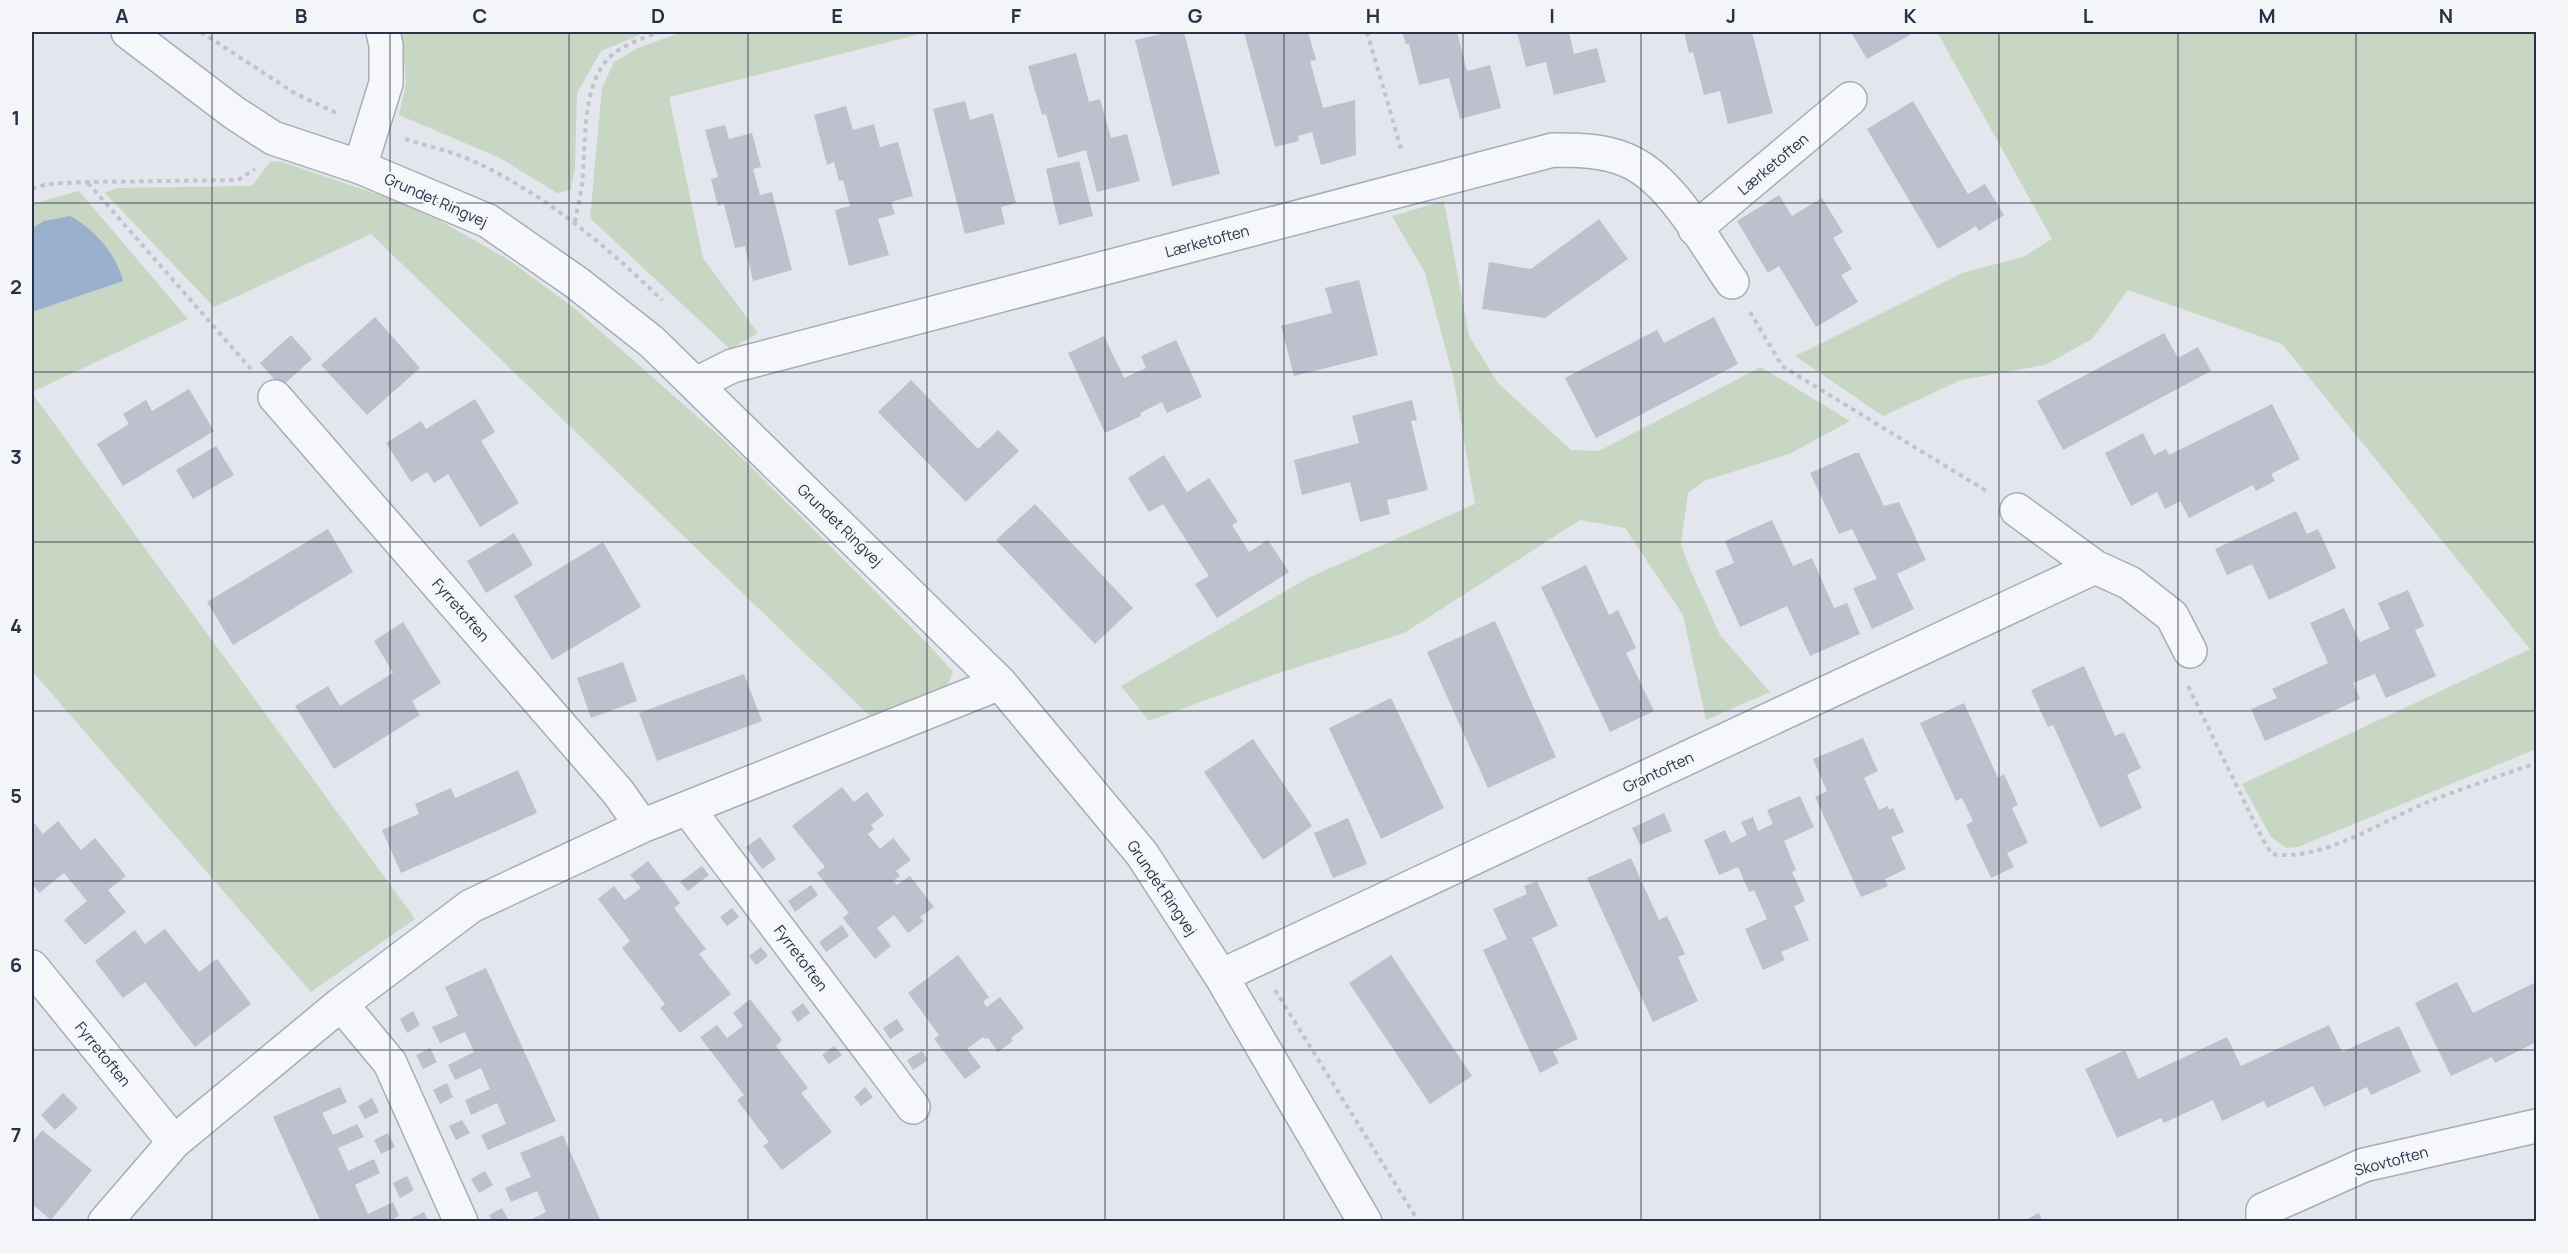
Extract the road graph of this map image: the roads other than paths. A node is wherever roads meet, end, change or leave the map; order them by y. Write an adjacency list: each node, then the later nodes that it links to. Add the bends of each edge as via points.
1 (128, 32): 4 (street, Grundet Ringvej, via 273,138)
2 (383, 32): 4 (street, via 386,83)
3 (1850, 99): 5 (street, Lærketoften)
4 (360, 166): 7 (street, Grundet Ringvej, via 488,221 577,283 652,342)
5 (1695, 229): 6 (street, Lærketoften); 7 (street, Lærketoften, via 1660,183 1627,160 1592,151 1553,150 732,366)
6 (1732, 282)
7 (696, 384): 12 (street, Grundet Ringvej)
8 (275, 397): 14 (street, Fyrretoften, via 618,792)
9 (2017, 510): 10 (street)
10 (2095, 567): 11 (street, via 2130,583 2172,616); 16 (street, Grantoften)
11 (2190, 651)
12 (1000, 683): 13 (street); 16 (street, Grundet Ringvej, via 1142,854)
13 (688, 809): 14 (street); 18 (street, Fyrretoften)
14 (642, 826): 17 (street, via 471,906)
15 (32, 967): 20 (street, Fyrretoften)
16 (1221, 976): 23 (street, Grundet Ringvej)
17 (341, 1004): 20 (street); 22 (street, via 390,1063)
18 (913, 1107)
19 (2536, 1126): 24 (street, Skovtoften, via 2364,1165 2263,1210)
20 (174, 1142): 21 (street)
21 (105, 1221)
22 (461, 1221)
23 (1365, 1221)
24 (2263, 1221)

